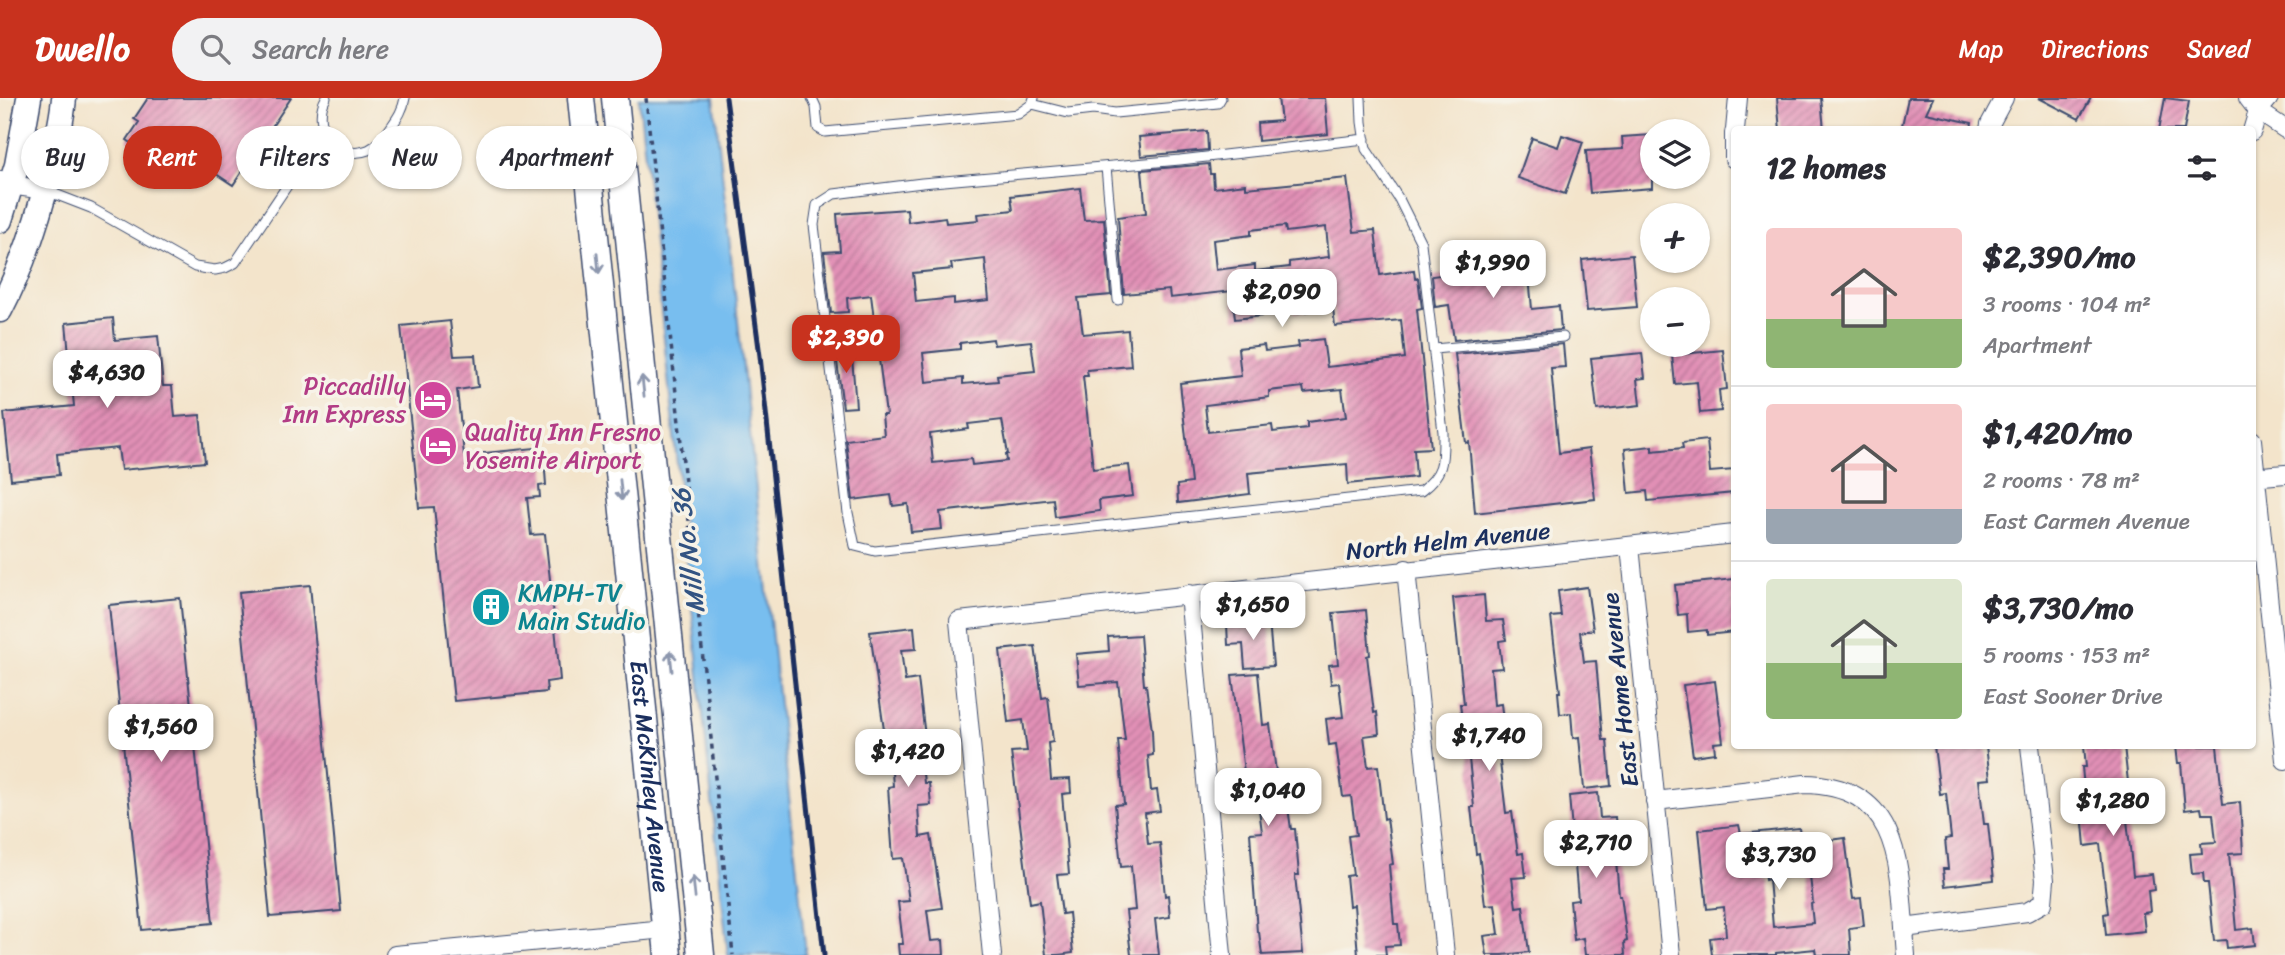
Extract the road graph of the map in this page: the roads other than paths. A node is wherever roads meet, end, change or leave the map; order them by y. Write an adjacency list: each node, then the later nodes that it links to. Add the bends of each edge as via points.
1 (29, 98): 23 (main road)
2 (64, 98): 28 (main road)
3 (326, 98): 17 (lane)
4 (405, 98): 24 (lane, via 384,138 368,150)
5 (580, 98): 46 (main road, East McKinley Avenue, one-way to 46)
6 (598, 98): 32 (main road, via 611,223)
7 (615, 98): 32 (main road, East McKinley Avenue)
8 (812, 98): 14 (lane, via 818,128 825,132 1018,114)
9 (1091, 98): 16 (lane)
10 (1221, 98): 16 (lane, via 1218,103 1128,112)
11 (1361, 98): 22 (lane)
12 (1738, 98): 18 (street)
13 (2004, 98): 19 (street)
14 (1033, 101): 16 (lane, via 1068,113)
15 (2258, 102): 20 (street); 21 (street)
16 (1093, 110)
17 (322, 126)
18 (1735, 126)
19 (1990, 126)
20 (2253, 126)
21 (2285, 129)
22 (1365, 139): 25 (lane); 34 (lane, via 1366,149 1421,243)
23 (10, 146): 26 (main road); 28 (main road)
24 (354, 151)
25 (1106, 167): 30 (lane); 34 (lane, via 834,194 817,205 814,225 855,546 875,551 1421,491 1433,482 1443,463)
26 (5, 182): 28 (street); 29 (main road)
27 (285, 189): 28 (lane, via 235,262 215,270 195,267 91,208)
28 (45, 190): 31 (main road, via 27,251)
29 (0, 220)
30 (1118, 300)
31 (0, 310)
32 (636, 314): 49 (main road, East McKinley Avenue, one-way to 32)
33 (1563, 337): 34 (lane)
34 (1434, 349)
35 (2285, 474): 36 (street)
36 (2256, 477)
37 (2256, 495): 43 (street)
38 (1731, 534): 39 (street, North Helm Avenue)
39 (1630, 546): 40 (street, North Helm Avenue); 44 (street, East Home Avenue)
40 (1406, 569): 41 (street, North Helm Avenue); 52 (street)
41 (1189, 594): 50 (street, North Helm Avenue, via 959,621); 51 (street)
42 (2030, 749): 45 (street, via 2045,880 2043,903 2027,912)
43 (2285, 760)
44 (1655, 801): 45 (street, via 1805,784 1846,790 1865,800 1880,816 1891,839); 53 (street, East Home Avenue)
45 (1904, 928): 54 (street)
46 (666, 942): 47 (street); 48 (main road, via 673,931)
47 (395, 955)
48 (686, 955)
49 (701, 955)
50 (992, 955)
51 (1222, 955)
52 (1445, 955)
53 (1671, 955)
54 (1906, 955)

